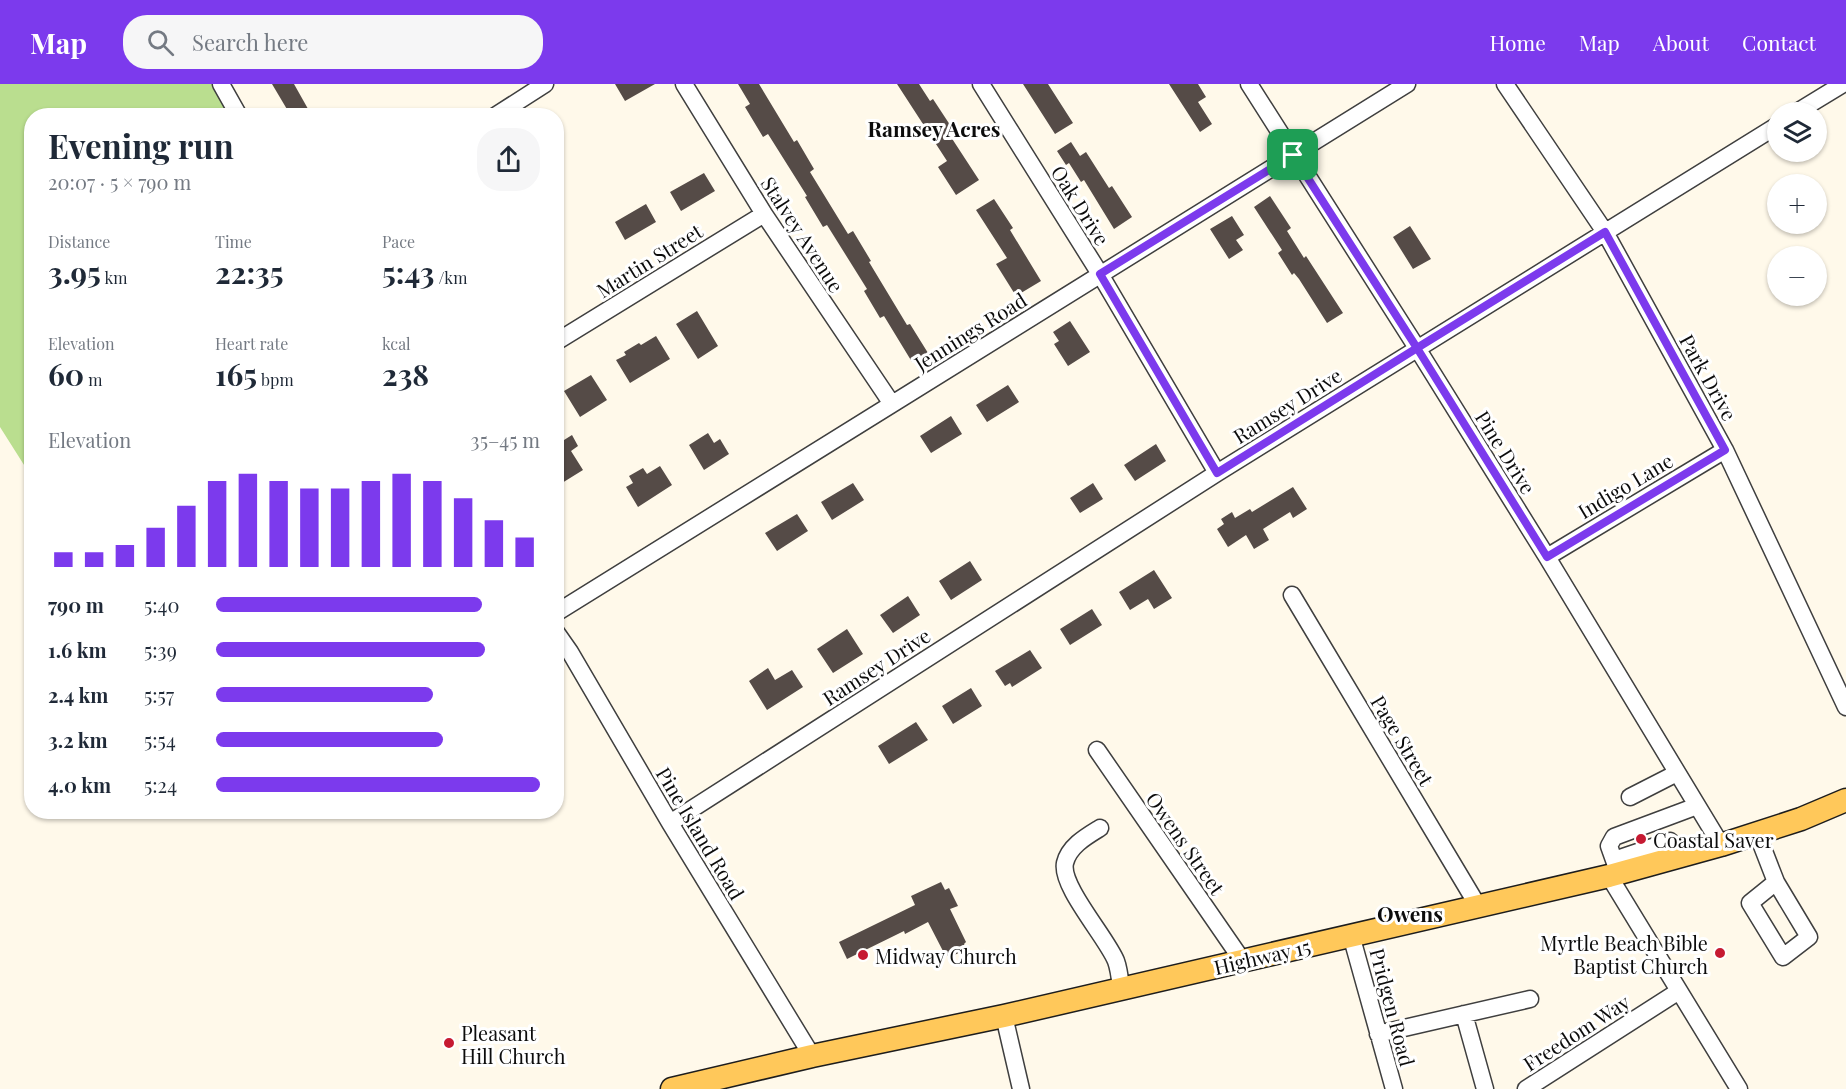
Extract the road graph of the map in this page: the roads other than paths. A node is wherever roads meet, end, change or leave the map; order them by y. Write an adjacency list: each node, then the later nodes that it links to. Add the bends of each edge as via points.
1 (221, 84): 10 (street)
2 (545, 84): 11 (street)
3 (684, 84): 14 (street, Stalvey Avenue)
4 (981, 84): 16 (street, Oak Drive)
5 (1249, 84): 13 (street, Pine Drive)
6 (1407, 84): 13 (street, Jennings Road)
7 (1505, 84): 15 (street, Park Drive)
8 (1843, 84): 9 (street)
9 (1813, 102)
10 (234, 108)
11 (508, 108)
12 (1767, 132): 15 (street, Ramsey Drive)
13 (1293, 155): 16 (street, Jennings Road); 18 (street, Pine Drive)
14 (764, 214): 17 (street, Martin Street); 19 (street, Stalvey Avenue)
15 (1605, 232): 18 (street, Ramsey Drive); 20 (street, Park Drive)
16 (1100, 274): 19 (street, Jennings Road); 21 (street, Oak Drive)
17 (564, 337)
18 (1417, 348): 21 (street, Ramsey Drive); 22 (street, Pine Drive)
19 (892, 404): 24 (street, Jennings Road)
20 (1725, 450): 22 (street, Indigo Lane); 26 (street, Park Drive)
21 (1217, 473): 33 (street, Ramsey Drive)
22 (1547, 557): 28 (street, Pine Drive)
23 (1292, 595): 40 (street, Page Street)
24 (564, 608)
25 (564, 657): 33 (street, Pine Island Road)
26 (1846, 707)
27 (1096, 750): 42 (street, Owens Street)
28 (1677, 773): 29 (street); 31 (street, Pine Drive)
29 (1630, 797)
30 (1846, 800): 35 (main road, Highway 15)
31 (1697, 806): 32 (street); 36 (street, Pine Drive)
32 (1659, 819): 37 (street); 38 (street, via 1614,837 1609,846)
33 (670, 823): 49 (street, Pine Island Road)
34 (1100, 828): 43 (street, via 1081,840 1065,864 1069,884 1116,961)
35 (1757, 833): 36 (main road, Highway 15); 39 (street)
36 (1720, 845): 37 (main road, Highway 15)
37 (1674, 849): 38 (main road, Highway 15)
38 (1614, 870): 40 (main road, Highway 15); 44 (street)
39 (1776, 882)
40 (1478, 906): 41 (main road, Highway 15)
41 (1351, 935): 42 (main road, Highway 15); 48 (street, Pridgen Road)
42 (1242, 960): 43 (main road, Highway 15)
43 (1121, 988): 47 (main road, Highway 15)
44 (1679, 991): 54 (street, Freedom Way); 55 (street)
45 (1530, 999): 46 (street)
46 (1464, 1014): 48 (street); 53 (street)
47 (1004, 1016): 49 (main road, Highway 15); 51 (street)
48 (1378, 1034): 52 (street, Pridgen Road)
49 (812, 1056): 50 (main road, Highway 15)
50 (672, 1089)
51 (1021, 1089)
52 (1394, 1089)
53 (1485, 1089)
54 (1526, 1089)
55 (1739, 1089)

